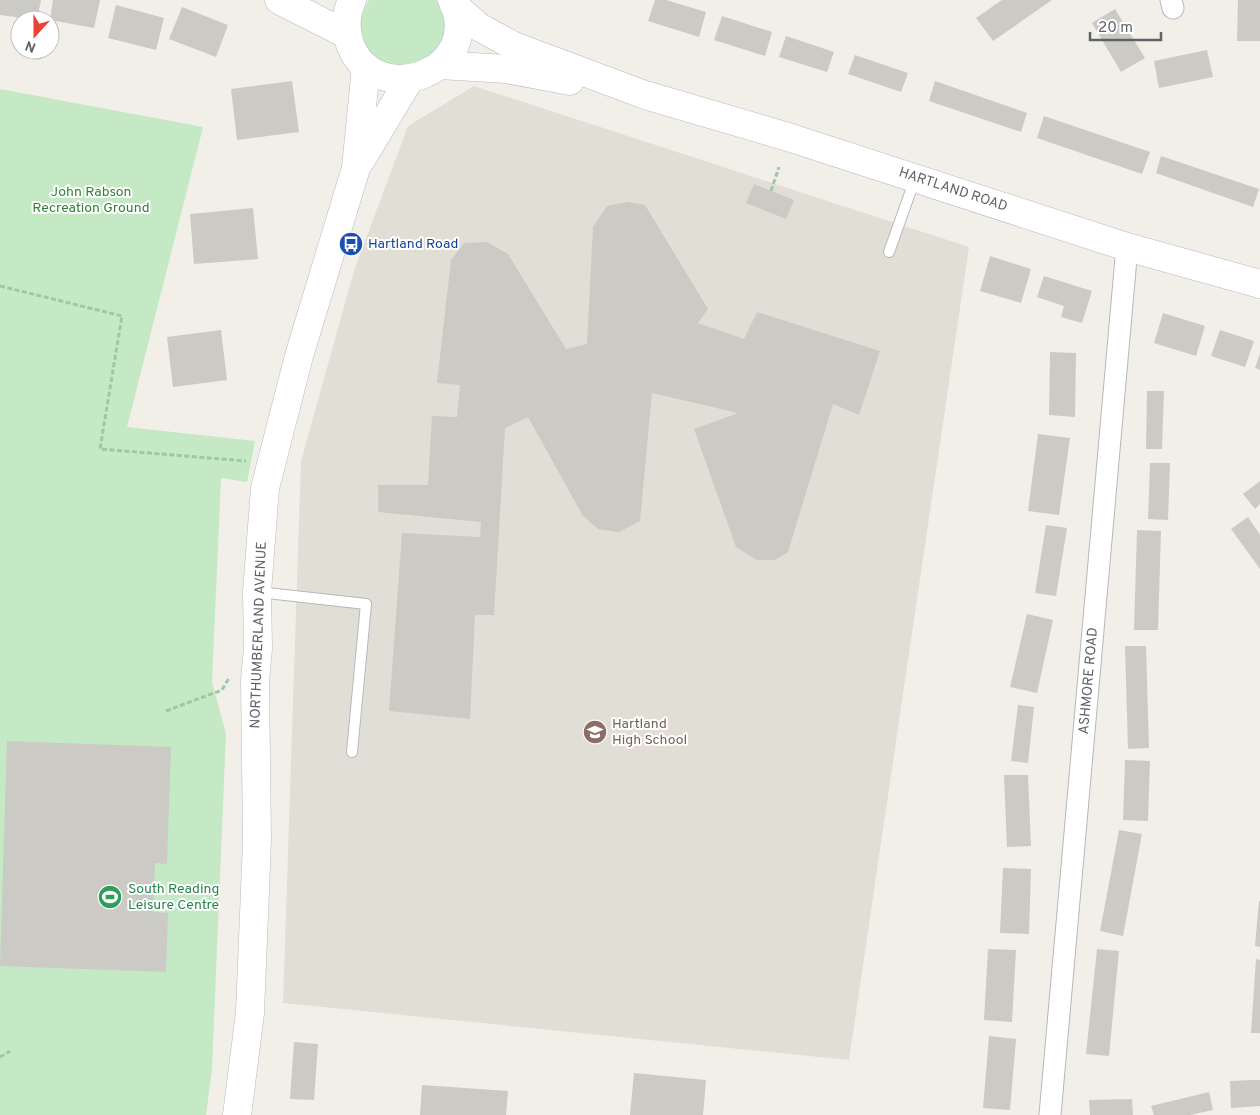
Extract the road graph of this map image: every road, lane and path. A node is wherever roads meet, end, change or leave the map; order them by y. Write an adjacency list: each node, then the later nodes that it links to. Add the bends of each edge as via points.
1 (279, 0): 4 (street)
2 (352, 0): 4 (street, via 347,11)
3 (453, 2): 5 (street, via 460,29 453,51); 8 (street, HARTLAND ROAD, via 479,27 514,46)
4 (346, 34): 6 (street, via 353,52)
5 (440, 65): 7 (street); 8 (street, HARTLAND ROAD, via 506,69)
6 (366, 67): 7 (street, via 388,78); 10 (street, NORTHUMBERLAND AVENUE)
7 (409, 80): 10 (street, NORTHUMBERLAND AVENUE)
8 (646, 95): 11 (street, HARTLAND ROAD)
9 (780, 166): 12 (path)
10 (356, 168): 18 (street, NORTHUMBERLAND AVENUE, via 299,356 265,488)
11 (915, 178): 13 (street, HARTLAND ROAD); 14 (lane)
12 (771, 191)
13 (1127, 246): 15 (street, HARTLAND ROAD); 25 (street, ASHMORE ROAD)
14 (889, 252)
15 (1260, 284)
16 (0, 286): 17 (path, via 122,316 100,449)
17 (254, 462)
18 (257, 592): 21 (lane, via 366,604); 24 (street, NORTHUMBERLAND AVENUE, via 257,840 250,1013)
19 (231, 674): 20 (path, via 222,690)
20 (166, 711)
21 (352, 752)
22 (10, 1051): 23 (path)
23 (0, 1057)
24 (237, 1115)
25 (1050, 1115)

